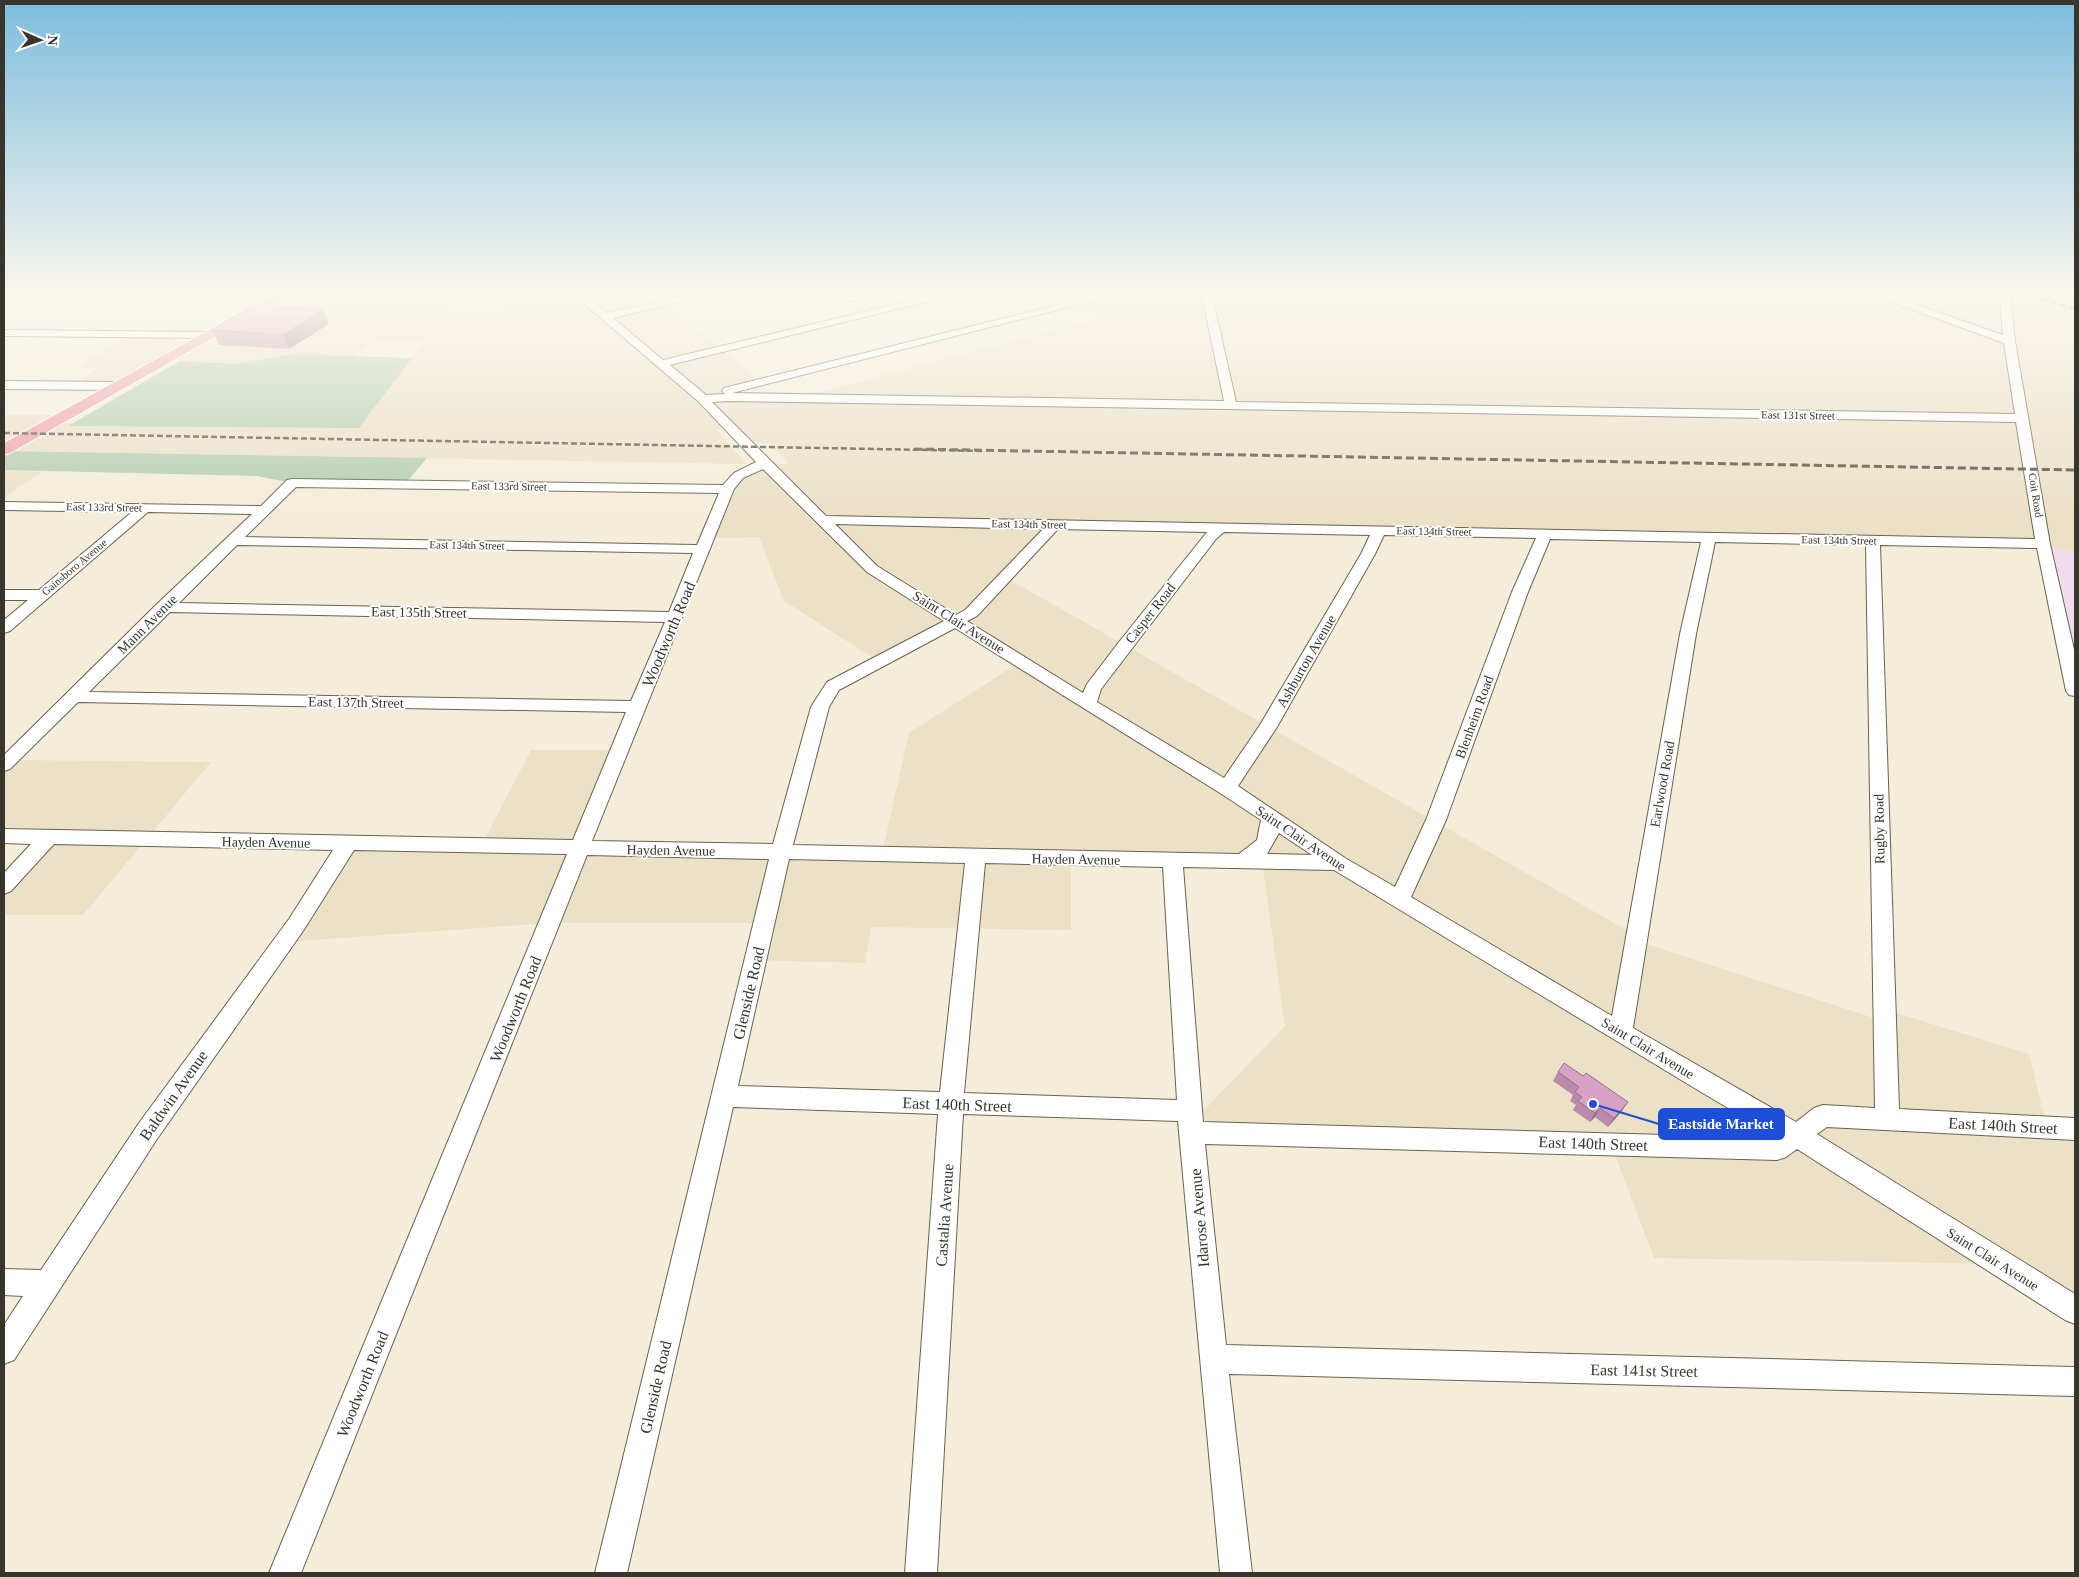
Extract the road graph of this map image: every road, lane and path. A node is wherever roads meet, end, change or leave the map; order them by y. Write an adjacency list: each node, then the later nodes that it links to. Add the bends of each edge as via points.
1 (148, 370): 7 (main road)
2 (667, 370): 8 (street, Saint Clair Avenue)
3 (810, 370): 8 (street)
4 (1224, 370): 9 (street)
5 (2014, 370): 10 (street, Coit Road)
6 (4, 385): 7 (street)
7 (118, 386): 11 (main road)
8 (703, 399): 9 (street, East 131st Street); 12 (street, Saint Clair Avenue)
9 (1231, 405): 10 (street, East 131st Street)
10 (2022, 418): 26 (street, Coit Road)
11 (4, 450)
12 (765, 464): 14 (street, Woodworth Road, via 734,478); 18 (street, Saint Clair Avenue)
13 (292, 483): 14 (street, East 133rd Street); 17 (street, Mann Avenue)
14 (727, 489): 27 (street, Woodworth Road)
15 (4, 506): 16 (street, East 133rd Street)
16 (145, 508): 17 (street, East 133rd Street); 29 (street, Gainsboro Avenue)
17 (264, 510): 25 (street, Mann Avenue)
18 (825, 520): 19 (street, East 134th Street); 32 (street, Saint Clair Avenue, via 872,569)
19 (1054, 524): 20 (street, East 134th Street); 32 (street, Glenside Road, via 971,613)
20 (1220, 528): 21 (street, East 134th Street); 36 (street, Casper Road, via 1125,645 1093,688)
21 (1378, 530): 22 (street, East 134th Street); 39 (street, Ashburton Avenue, via 1368,554 1268,727)
22 (1545, 534): 23 (street, East 134th Street); 51 (street, Blenheim Road, via 1520,592 1436,820)
23 (1709, 538): 24 (street, East 134th Street); 52 (street, Earlwood Road, via 1688,634)
24 (1873, 540): 26 (street, East 134th Street); 55 (street, Rugby Road)
25 (232, 541): 27 (street, East 134th Street); 30 (street, Mann Avenue)
26 (2043, 544): 34 (street, Coit Road)
27 (703, 549): 31 (street, Woodworth Road)
28 (4, 595): 29 (street)
29 (41, 595): 33 (street, Gainsboro Avenue)
30 (163, 607): 31 (street, East 135th Street); 35 (street, Mann Avenue)
31 (675, 616): 37 (street, Woodworth Road)
32 (956, 621): 36 (street, Saint Clair Avenue); 45 (street, Glenside Road, via 833,686 820,707)
33 (4, 628)
34 (2075, 691)
35 (74, 697): 37 (street, East 137th Street); 38 (street, Mann Avenue)
36 (1088, 704): 39 (street, Saint Clair Avenue)
37 (638, 707): 44 (street, Woodworth Road)
38 (4, 765)
39 (1227, 788): 40 (street, Saint Clair Avenue)
40 (1271, 818): 48 (street, via 1271,833 1262,849); 49 (street, Saint Clair Avenue)
41 (4, 836): 42 (street, Hayden Avenue)
42 (49, 837): 43 (street, Hayden Avenue); 50 (street)
43 (348, 844): 44 (street, Hayden Avenue); 60 (street, Baldwin Avenue, via 296,925 148,1131)
44 (579, 849): 45 (street, Hayden Avenue); 65 (street, Woodworth Road)
45 (780, 852): 46 (street, Hayden Avenue); 53 (street, Glenside Road)
46 (976, 857): 47 (street, Hayden Avenue); 54 (street, Castalia Avenue)
47 (1173, 861): 48 (street, Hayden Avenue); 56 (street, Idarose Avenue)
48 (1240, 862): 49 (street, Hayden Avenue)
49 (1338, 864): 51 (street, Saint Clair Avenue)
50 (4, 886)
51 (1399, 900): 52 (street, Saint Clair Avenue)
52 (1621, 1032): 58 (street, Saint Clair Avenue)
53 (724, 1096): 54 (street, East 140th Street); 66 (street, Glenside Road)
54 (951, 1104): 56 (street, East 140th Street); 67 (street, Castalia Avenue)
55 (1887, 1118): 57 (street, East 140th Street); 58 (street, East 140th Street, via 1823,1116)
56 (1190, 1122): 58 (street, East 140th Street, via 1777,1148); 63 (street, Idarose Avenue)
57 (2075, 1129)
58 (1795, 1134): 61 (street, Saint Clair Avenue)
59 (4, 1282): 60 (street)
60 (47, 1284): 62 (street, Baldwin Avenue)
61 (2075, 1310)
62 (4, 1350)
63 (1212, 1359): 64 (street, East 141st Street); 68 (street, Idarose Avenue)
64 (2075, 1382)
65 (285, 1573)
66 (611, 1573)
67 (921, 1573)
68 (1236, 1573)

